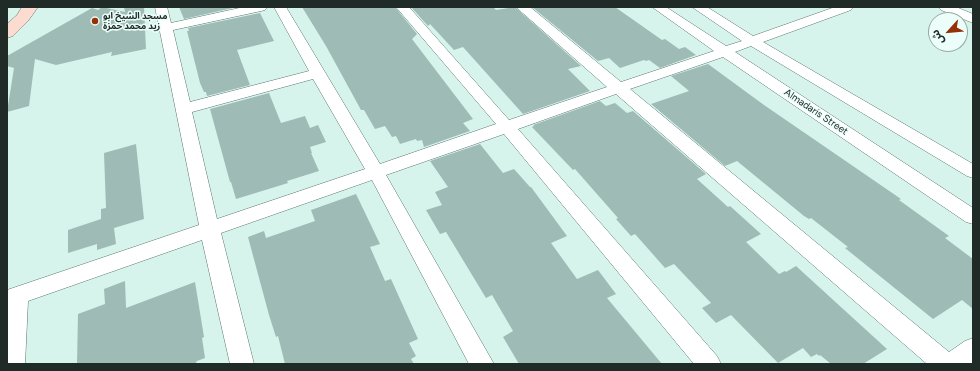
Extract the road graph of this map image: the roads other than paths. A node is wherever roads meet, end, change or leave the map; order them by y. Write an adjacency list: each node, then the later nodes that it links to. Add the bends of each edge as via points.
1 (30, 7): 13 (street, via 23,18)
2 (161, 7): 12 (street)
3 (261, 7): 12 (street)
4 (280, 7): 16 (street)
5 (402, 7): 19 (street)
6 (522, 7): 17 (street)
7 (658, 7): 15 (street, Almadaris Street)
8 (698, 7): 14 (street)
9 (847, 7): 14 (street)
10 (946, 7): 11 (street)
11 (973, 19)
12 (166, 28): 18 (street)
13 (7, 33)
14 (753, 42): 15 (street); 21 (street)
15 (726, 52): 17 (street); 22 (street, Almadaris Street)
16 (317, 73): 18 (street); 20 (street)
17 (617, 88): 19 (street); 30 (street)
18 (183, 109): 23 (street)
19 (507, 127): 20 (street); 29 (street)
20 (376, 172): 23 (street); 28 (street)
21 (973, 172)
22 (973, 217)
23 (210, 230): 24 (street); 27 (street)
24 (12, 297): 26 (street)
25 (973, 349): 31 (street)
26 (13, 364)
27 (242, 364)
28 (482, 364)
29 (709, 364)
30 (944, 364)
31 (952, 364)

